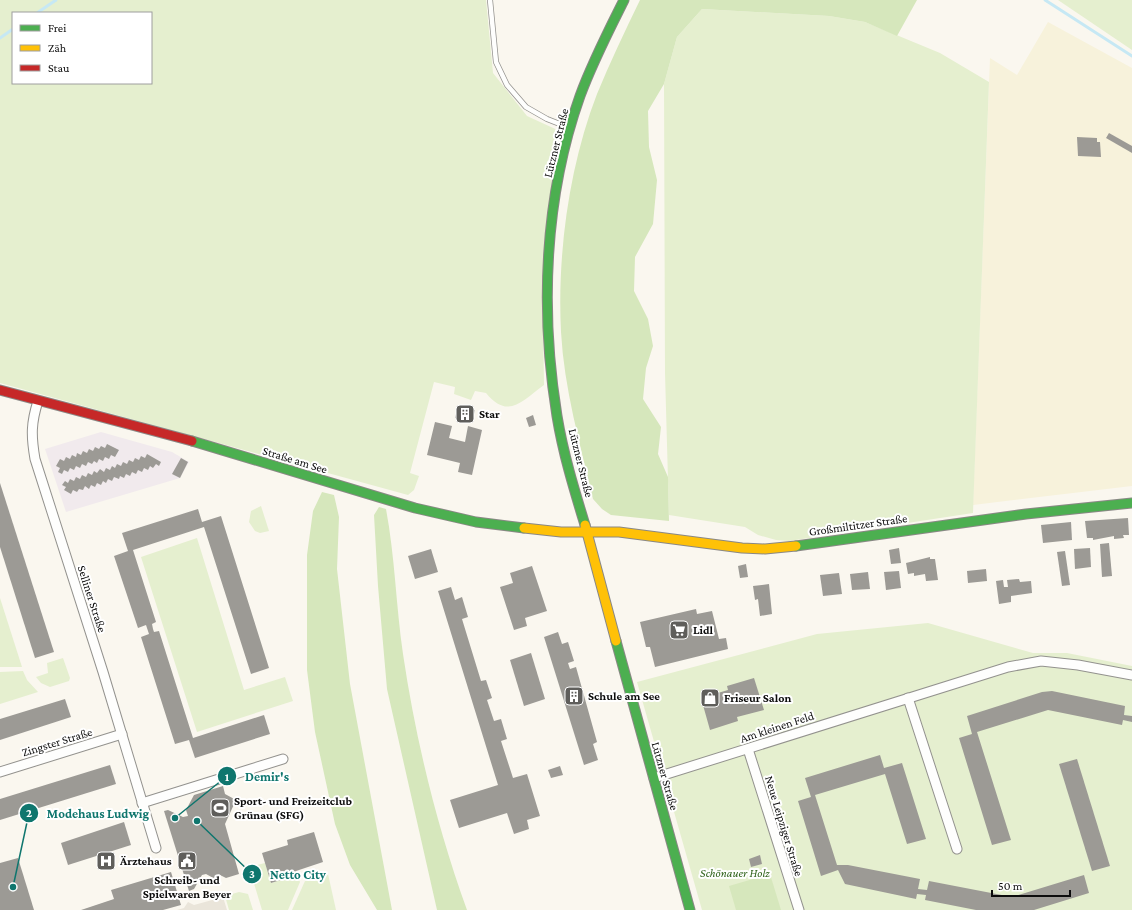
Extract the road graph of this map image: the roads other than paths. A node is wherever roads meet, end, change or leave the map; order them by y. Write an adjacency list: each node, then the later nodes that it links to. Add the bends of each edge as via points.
1 (490, 0): 3 (lane, via 496,62 507,85 526,107)
2 (624, 0): 3 (main road, Lützner Straße, via 591,71)
3 (570, 128): 7 (main road, Lützner Straße, via 554,201 547,263 548,323 558,418)
4 (0, 390): 5 (main road, Straße am See)
5 (38, 401): 7 (main road, Straße am See, via 210,446 383,499 461,519 535,530); 10 (street, Selliner Straße, via 32,420 35,459)
6 (1132, 503): 7 (main road, Großmiltitzer Straße, via 1026,514 765,549 619,532)
7 (586, 532): 14 (main road, Lützner Straße)
8 (1132, 675): 9 (street, Am kleinen Feld, via 1041,661 1008,667)
9 (908, 698): 11 (street, Am kleinen Feld); 17 (street)
10 (122, 734): 13 (street, Zingster Straße); 15 (street, Selliner Straße)
11 (748, 749): 14 (street, Am kleinen Feld); 19 (street, Neue Leipziger Straße)
12 (283, 759): 15 (street)
13 (0, 772)
14 (654, 778): 18 (main road, Lützner Straße)
15 (142, 803): 16 (street, Selliner Straße)
16 (156, 848)
17 (958, 849)
18 (690, 910)
19 (799, 910)

